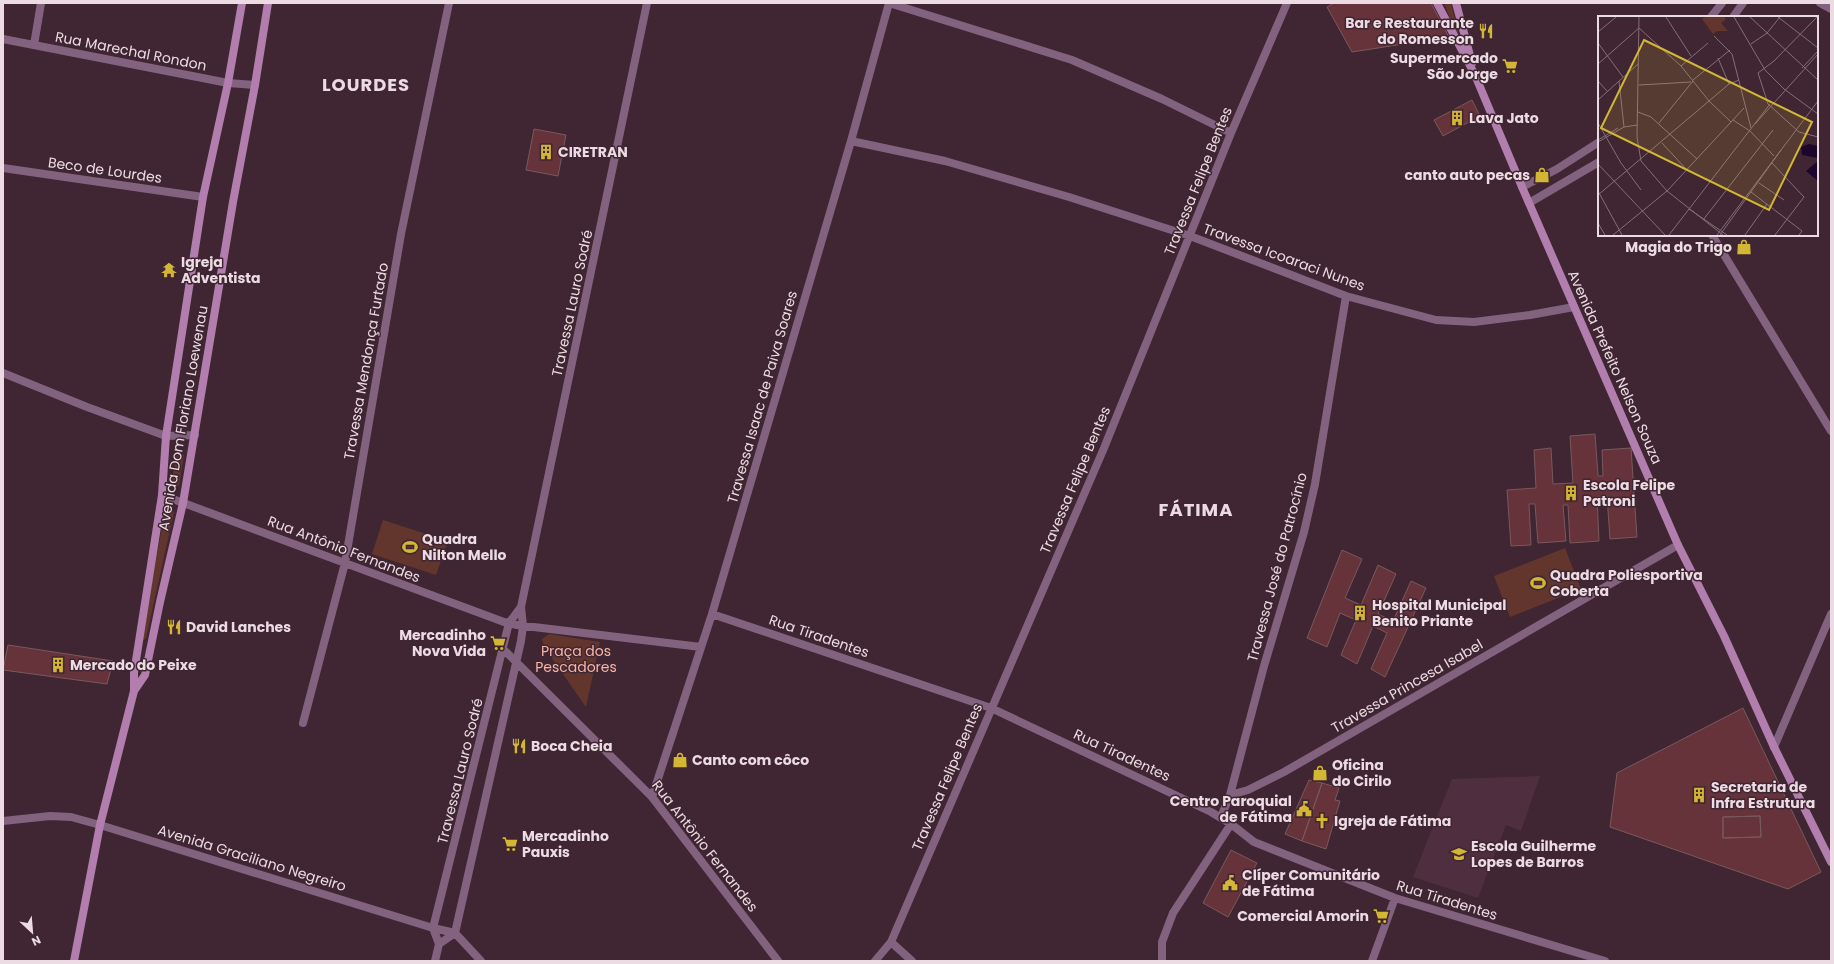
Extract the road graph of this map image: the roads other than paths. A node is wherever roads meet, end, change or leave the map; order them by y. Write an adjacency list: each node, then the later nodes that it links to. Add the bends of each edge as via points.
1 (41, 3): 17 (street)
2 (242, 3): 19 (street, Avenida Dom Floriano Loewenau)
3 (268, 3): 20 (street, Avenida Dom Floriano Loewenau)
4 (449, 3): 40 (street, Travessa Mendonça Furtado, via 401,234)
5 (647, 3): 41 (street, Travessa Lauro Sodré)
6 (889, 3): 21 (street, via 1072,60); 22 (street, Travessa Isaac de Paiva Soares)
7 (1287, 3): 21 (street, Travessa Felipe Bentes)
8 (1437, 3): 18 (street, Avenida Prefeito Nelson Souza)
9 (1456, 3): 18 (street, Avenida Prefeito Nelson Souza)
10 (1722, 3): 14 (street)
11 (1743, 3): 15 (street)
12 (1820, 3): 13 (street)
13 (1831, 9)
14 (1712, 16)
15 (1734, 16)
16 (3, 39): 17 (street, Rua Marechal Rondon)
17 (34, 45): 19 (street, Rua Marechal Rondon)
18 (1475, 75): 26 (street, Avenida Prefeito Nelson Souza)
19 (228, 82): 20 (street, Rua Marechal Rondon); 27 (street, Avenida Dom Floriano Loewenau)
20 (256, 84): 35 (street, Avenida Dom Floriano Loewenau, via 233,202)
21 (1231, 132): 29 (street, Travessa Felipe Bentes)
22 (851, 141): 29 (street, Travessa Icoaraci Nunes, via 945,161); 42 (street, Travessa Isaac de Paiva Soares)
23 (1598, 143): 26 (street)
24 (1598, 163): 28 (street)
25 (3, 168): 27 (street, Beco de Lourdes)
26 (1522, 187): 28 (street, Avenida Prefeito Nelson Souza)
27 (203, 197): 36 (street, Avenida Dom Floriano Loewenau)
28 (1529, 203): 32 (street, Avenida Prefeito Nelson Souza)
29 (1190, 236): 31 (street, Travessa Icoaraci Nunes); 49 (street, Travessa Felipe Bentes, via 1104,448)
30 (1713, 236): 34 (street)
31 (1346, 296): 32 (street, Travessa Icoaraci Nunes, via 1436,320 1458,322 1530,315); 52 (street, Travessa José do Patrocínio, via 1315,484 1304,532 1264,666)
32 (1574, 307): 39 (street, Avenida Prefeito Nelson Souza)
33 (3, 373): 36 (street)
34 (1831, 431)
35 (195, 435): 36 (street); 38 (street, Avenida Dom Floriano Loewenau)
36 (166, 436): 37 (street, Avenida Dom Floriano Loewenau)
37 (162, 495): 38 (street, Rua Antônio Fernandes); 48 (street, Avenida Dom Floriano Loewenau, via 134,673)
38 (183, 502): 40 (street, Rua Antônio Fernandes); 48 (street, Avenida Dom Floriano Loewenau, via 145,675)
39 (1678, 545): 51 (street, Avenida Prefeito Nelson Souza, via 1724,636); 52 (street, Travessa Princesa Isabel, via 1284,772 1248,790)
40 (344, 563): 44 (street, Rua Antônio Fernandes); 50 (street, Travessa Mendonça Furtado)
41 (521, 607): 44 (street, Travessa Lauro Sodré); 44 (street, Travessa Lauro Sodré)
42 (712, 614): 45 (street, Travessa Isaac de Paiva Soares); 49 (street, Rua Tiradentes)
43 (1831, 614): 51 (street)
44 (516, 625): 45 (street); 46 (street, Travessa Lauro Sodré); 47 (street, Travessa Lauro Sodré, via 521,641)
45 (701, 648): 53 (street, Travessa Isaac de Paiva Soares)
46 (504, 650): 47 (street, Rua Antônio Fernandes); 60 (street, Travessa Lauro Sodré)
47 (516, 662): 53 (street, Rua Antônio Fernandes); 61 (street, Travessa Lauro Sodré)
48 (134, 691): 57 (street, Avenida Dom Floriano Loewenau)
49 (991, 708): 54 (street, Rua Tiradentes); 62 (street, Travessa Felipe Bentes)
50 (303, 723)
51 (1774, 747): 58 (street, Avenida Prefeito Nelson Souza)
52 (1230, 795): 54 (street, Travessa José do Patrocínio)
53 (652, 797): 67 (street, Rua Antônio Fernandes)
54 (1221, 818): 56 (street, Rua Tiradentes)
55 (3, 822): 57 (street, Avenida Graciliano Negreiro, via 64,816)
56 (1231, 824): 59 (street, Rua Tiradentes, via 1254,842); 70 (street, via 1173,913 1162,942)
57 (100, 825): 60 (street, Avenida Graciliano Negreiro); 64 (street, Avenida Dom Floriano Loewenau)
58 (1831, 862)
59 (1395, 898): 71 (street); 72 (street, Rua Tiradentes)
60 (433, 928): 61 (street, Avenida Graciliano Negreiro); 63 (street)
61 (456, 933): 63 (street); 66 (street)
62 (891, 942): 68 (street, Travessa Felipe Bentes); 69 (street)
63 (439, 944): 65 (street)
64 (74, 961)
65 (434, 961)
66 (481, 961)
67 (778, 961)
68 (875, 961)
69 (912, 961)
70 (1162, 961)
71 (1372, 961)
72 (1605, 961)

